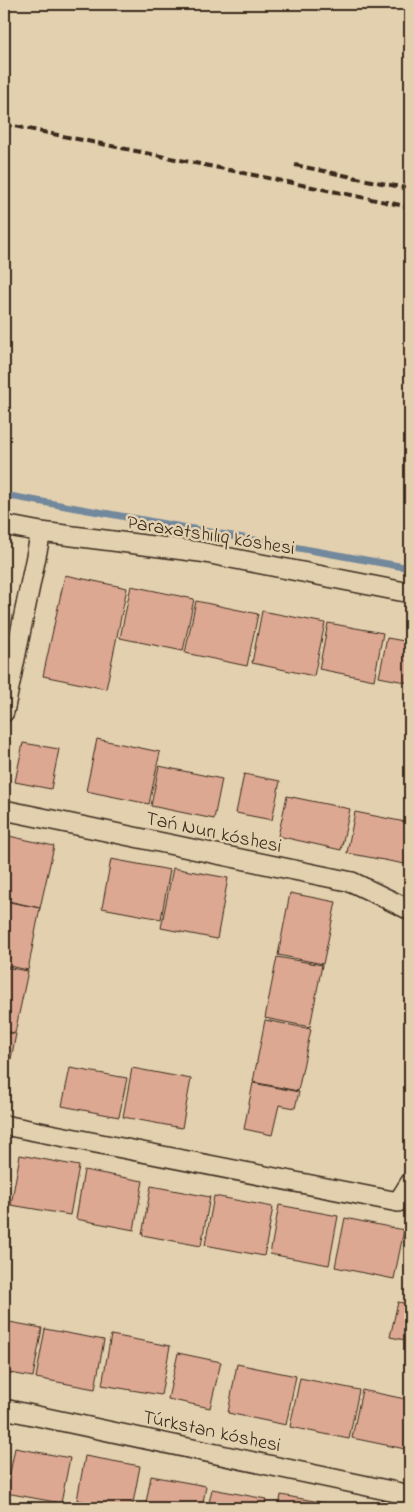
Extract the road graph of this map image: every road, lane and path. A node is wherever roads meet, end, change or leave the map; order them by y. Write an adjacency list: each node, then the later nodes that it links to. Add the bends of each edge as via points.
1 (4, 525): 2 (street, Paraxatshılıq kóshesi)
2 (41, 532): 3 (street, Paraxatshılıq kóshesi, via 200,552); 4 (street)
3 (410, 593)
4 (4, 712)
5 (4, 810): 6 (street, Tań Nurı kóshesi, via 352,882)
6 (410, 910)
7 (4, 1125): 8 (street, via 398,1202)
8 (410, 1182)
9 (4, 1409): 10 (street, Túrkstan kóshesi)
10 (410, 1495)

